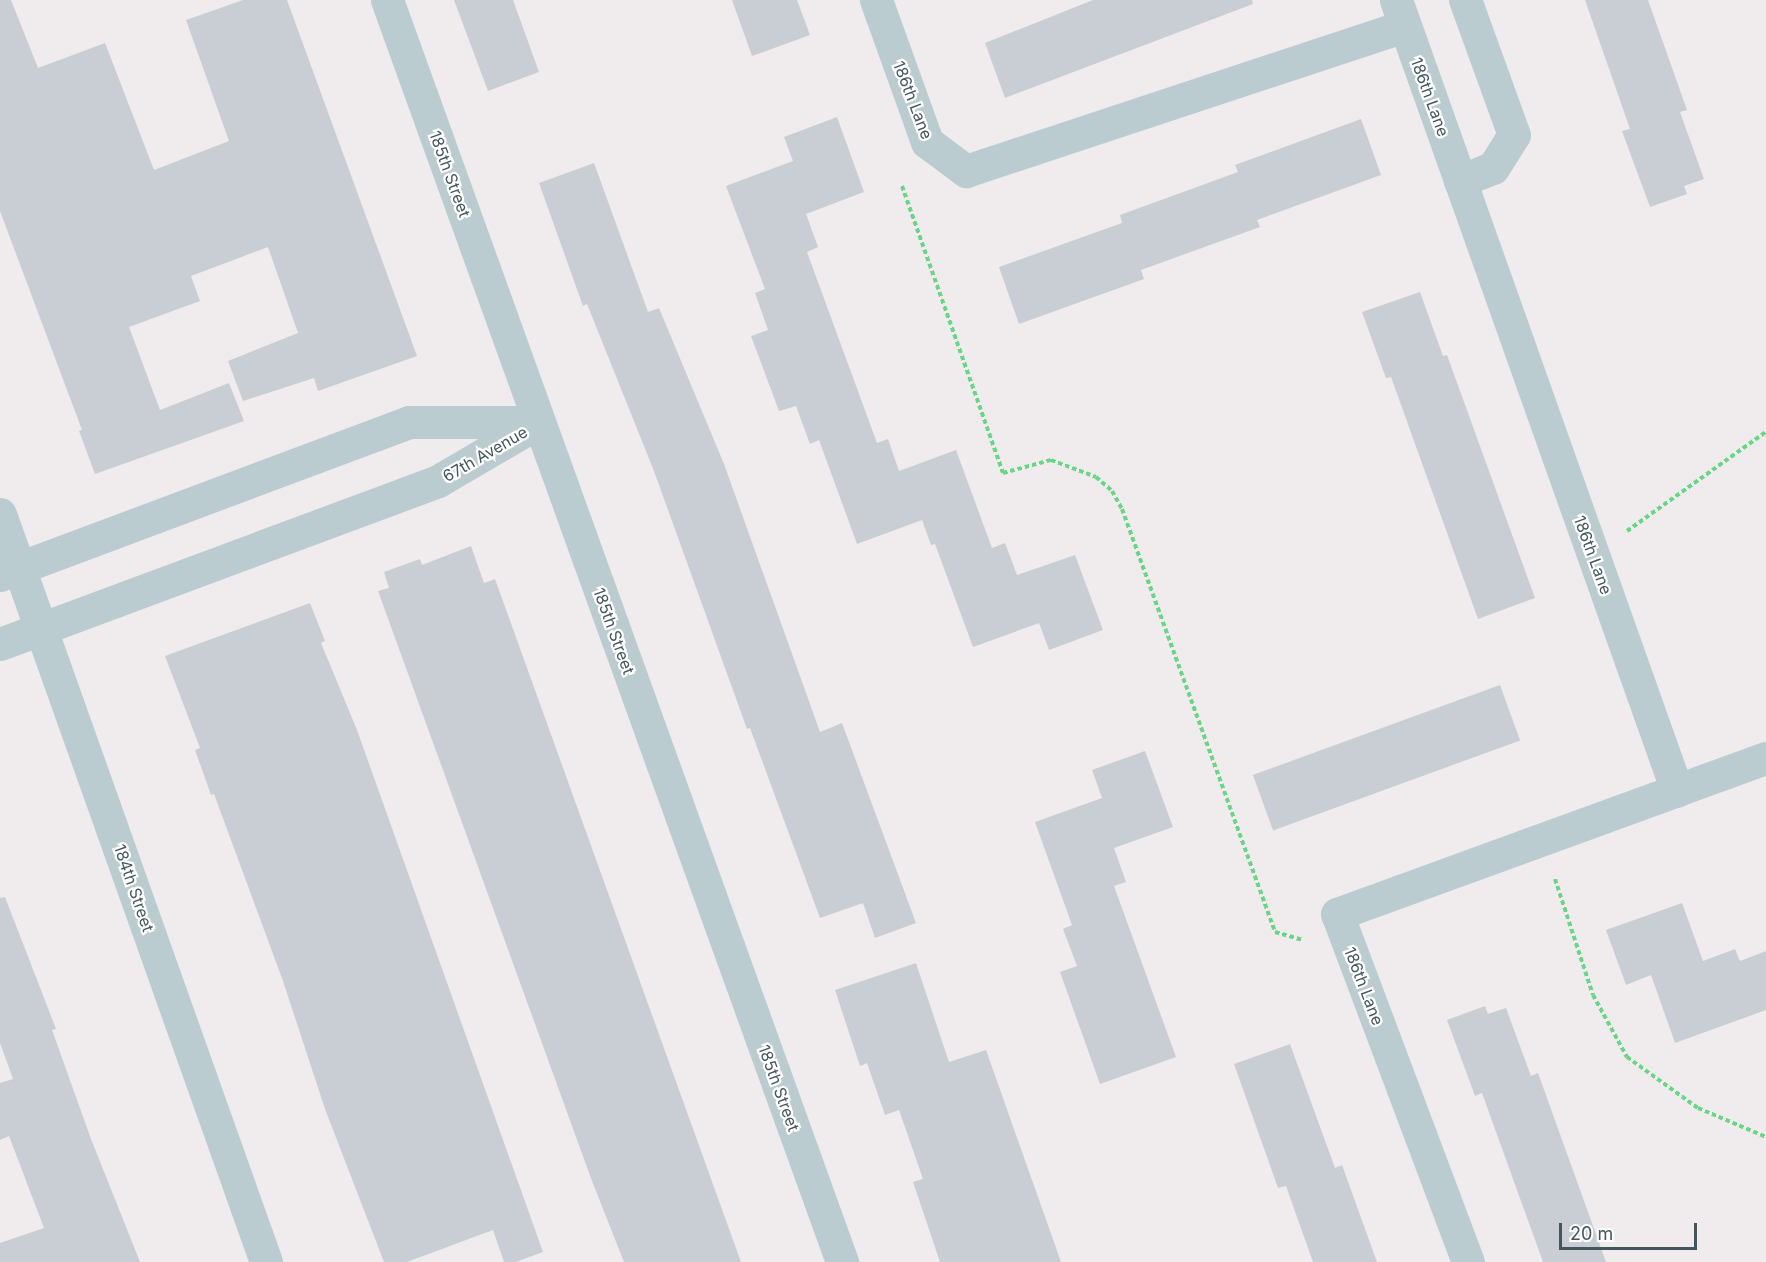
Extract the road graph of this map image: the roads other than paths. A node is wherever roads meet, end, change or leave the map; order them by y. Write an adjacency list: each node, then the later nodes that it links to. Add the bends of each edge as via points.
1 (387, 0): 6 (street, 185th Street)
2 (876, 0): 4 (street, 186th Lane, via 927,142 966,171)
3 (1465, 0): 5 (street, via 1514,135 1493,168)
4 (1400, 13): 5 (street, 186th Lane)
5 (1460, 181): 12 (street, 186th Lane)
6 (539, 422): 8 (street, 67th Avenue, via 409,422); 9 (street, 67th Avenue, via 438,481); 14 (street, 185th Street)
7 (0, 514): 8 (street, 184th Street)
8 (10, 572): 9 (street, 184th Street)
9 (42, 629): 10 (street, 67th Avenue); 13 (street, 184th Street)
10 (0, 644)
11 (1766, 758): 12 (street, 186th Lane)
12 (1677, 791): 15 (street, 186th Lane, via 1336,914)
13 (266, 1262)
14 (842, 1262)
15 (1468, 1262)

